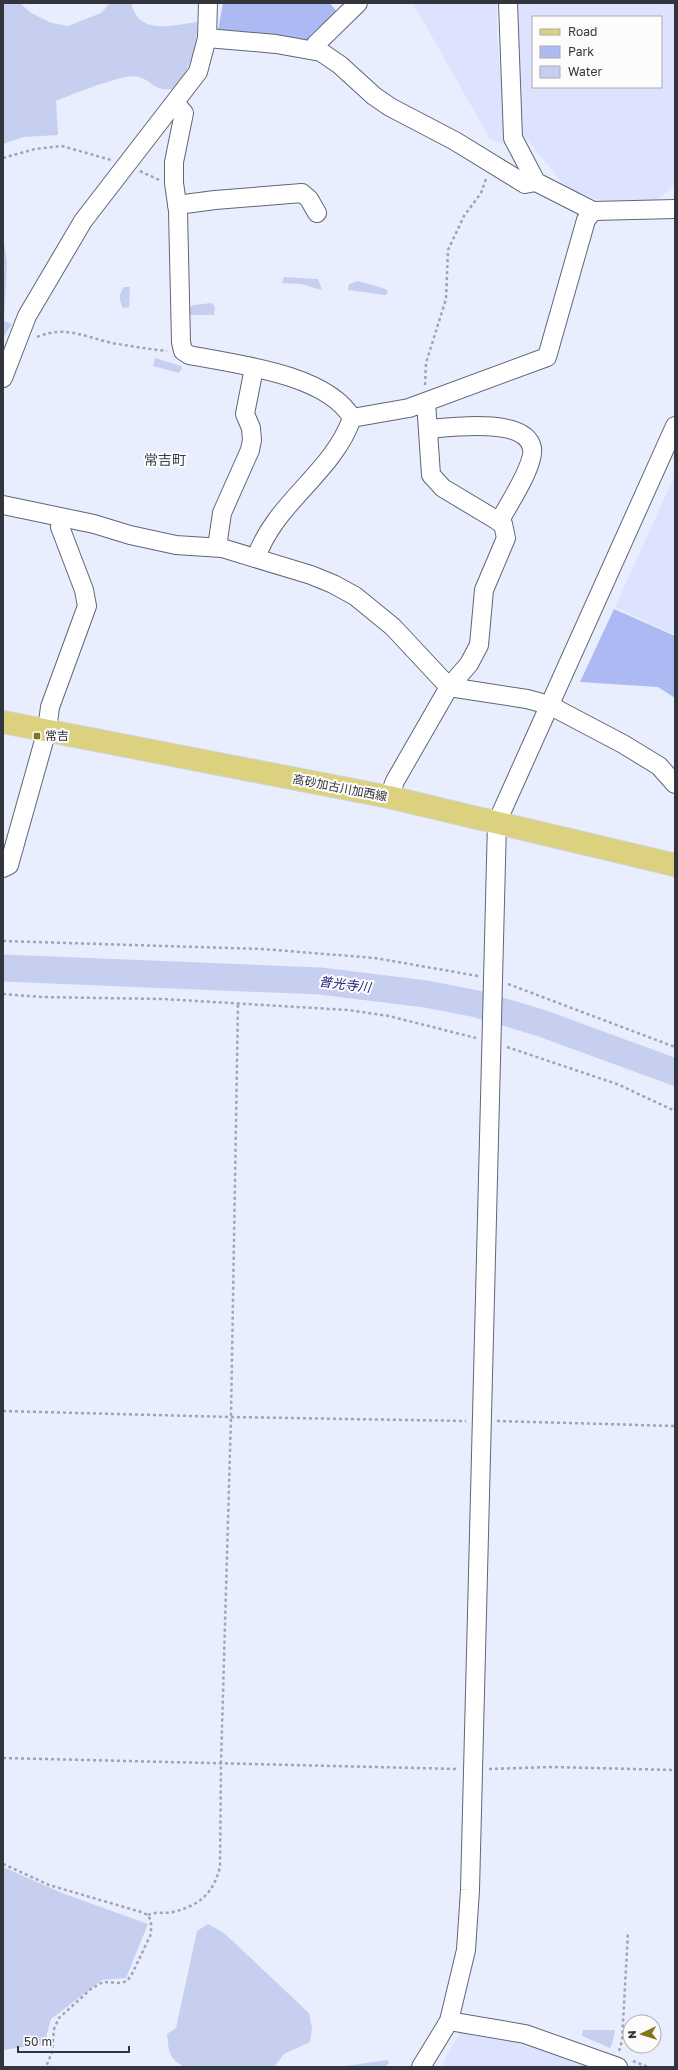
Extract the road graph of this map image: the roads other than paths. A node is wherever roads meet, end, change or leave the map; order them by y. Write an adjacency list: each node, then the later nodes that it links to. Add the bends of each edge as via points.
1 (208, 3): 4 (street)
2 (358, 3): 5 (street, via 316,44)
3 (508, 3): 7 (street, via 513,138)
4 (207, 38): 5 (street); 6 (street, via 198,72)
5 (314, 50): 7 (street, via 340,65 390,107 455,141 525,184)
6 (175, 103): 8 (street, via 184,113 174,162); 13 (street, via 83,222 27,316)
7 (536, 182): 10 (street)
8 (177, 205): 11 (street, via 302,193); 12 (street, via 183,351 189,355)
9 (675, 209): 10 (street)
10 (593, 211): 14 (street, via 586,220 547,357)
11 (317, 213)
12 (254, 368): 15 (street, via 309,383 324,390 346,408); 21 (street, via 245,414 251,428 250,450 222,513)
13 (3, 378)
14 (426, 402): 15 (street, via 409,408); 17 (street)
15 (352, 418): 22 (street, via 338,447 275,522)
16 (675, 426): 24 (street)
17 (429, 429): 20 (street, via 431,475 443,488); 20 (street, via 476,426 518,430 529,440 532,449 526,473)
18 (3, 504): 19 (street)
19 (63, 518): 21 (street, via 176,545); 26 (street, via 60,527 84,590 87,606 50,707)
20 (499, 522): 23 (street, via 503,524 506,538 484,590 479,645 469,664)
21 (217, 547): 22 (street)
22 (256, 558): 23 (street, via 312,575 355,596 393,627)
23 (449, 687): 24 (street, via 527,699); 28 (street, via 395,781)
24 (549, 705): 27 (street, via 659,766); 29 (street)
25 (3, 722): 26 (main road, 高砂加古川加西線)
26 (48, 730): 28 (main road, 高砂加古川加西線); 31 (street, via 9,865)
27 (675, 784)
28 (389, 797): 29 (main road, 高砂加古川加西線)
29 (497, 822): 30 (main road, 高砂加古川加西線); 32 (street, via 474,1769 466,1950)
30 (675, 865)
31 (3, 868)
32 (449, 2021): 33 (street, via 525,2034); 34 (street)
33 (615, 2066)
34 (421, 2067)

